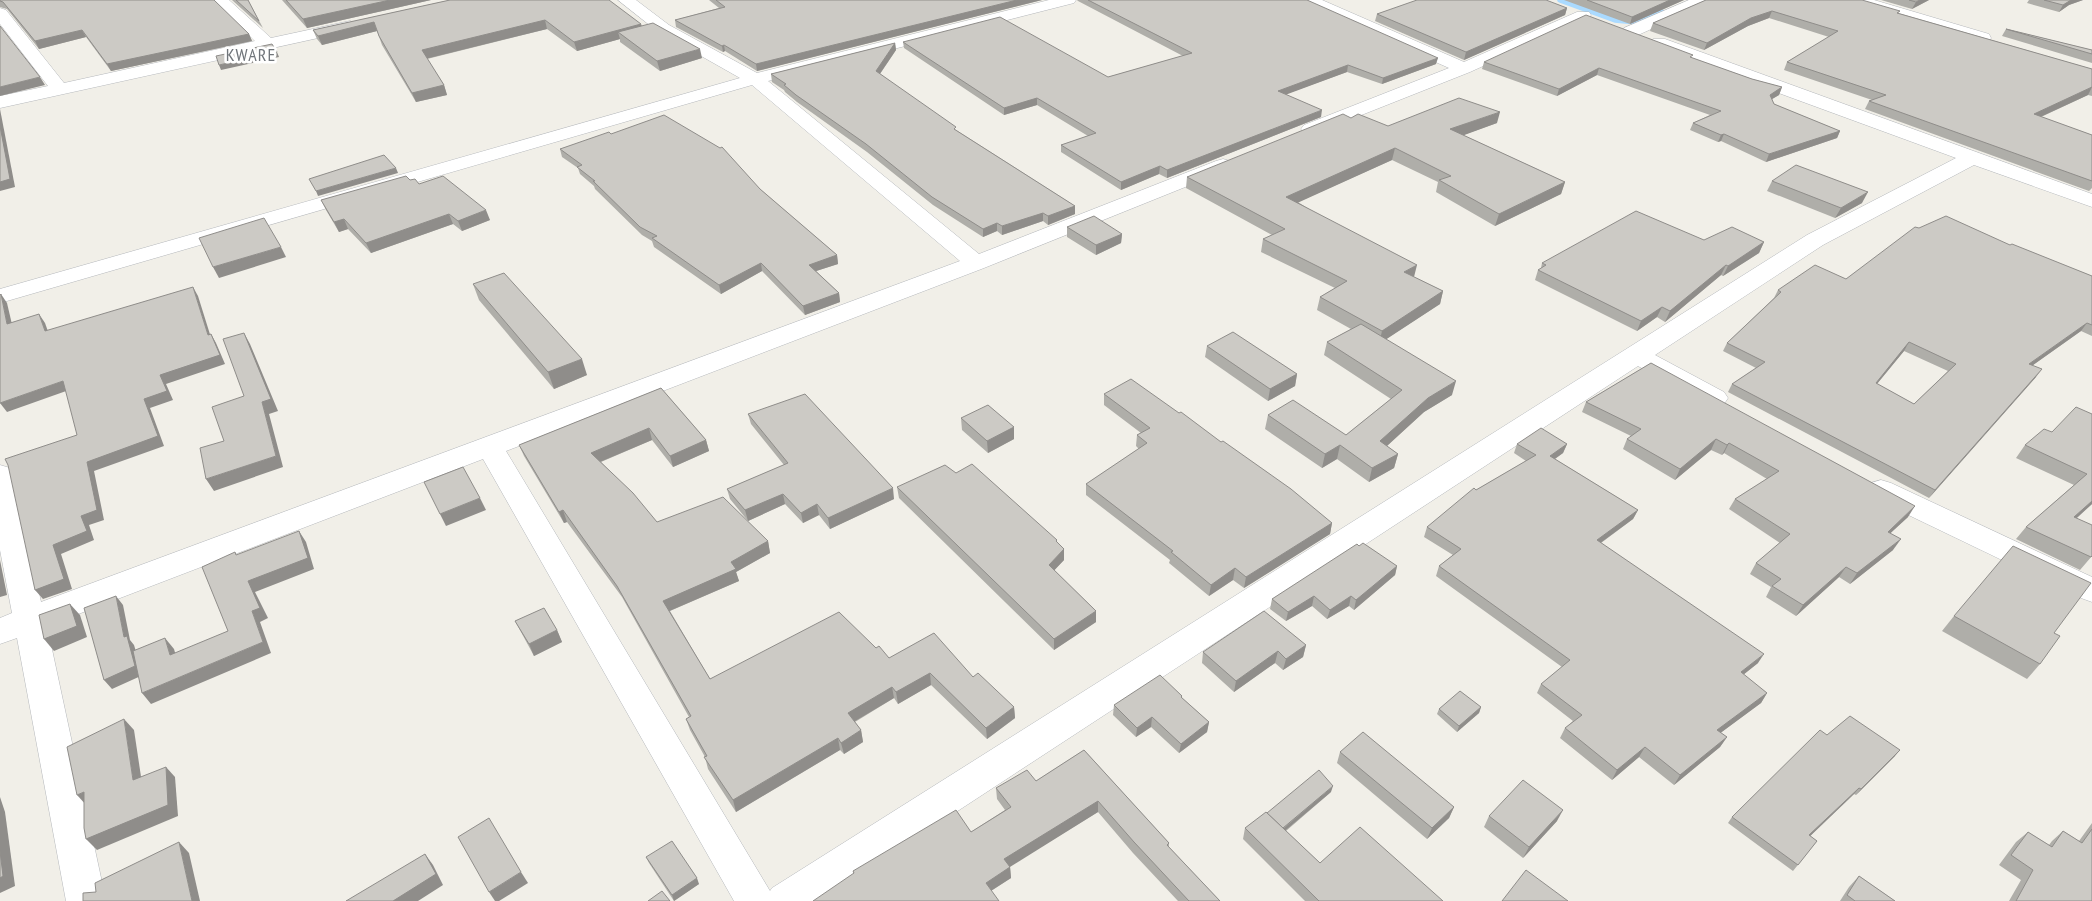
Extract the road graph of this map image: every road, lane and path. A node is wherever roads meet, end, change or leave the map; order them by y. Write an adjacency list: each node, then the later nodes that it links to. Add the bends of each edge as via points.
1 (220, 0): 11 (street)
2 (626, 0): 13 (street, via 664,28)
3 (1068, 0): 13 (street)
4 (1309, 0): 12 (street)
5 (1702, 0): 18 (street, via 1622,30)
6 (1857, 0): 10 (street)
7 (1560, 6): 12 (street, via 1591,18)
8 (0, 14): 14 (street)
9 (364, 22): 11 (street)
10 (1998, 43)
11 (268, 44): 14 (street)
12 (1464, 68): 16 (street)
13 (755, 79): 20 (street); 21 (street)
14 (60, 89): 15 (street)
15 (0, 102)
16 (1289, 138)
17 (1243, 156): 20 (street)
18 (1971, 158): 19 (street); 22 (street, via 1815,240)
19 (2092, 201)
20 (976, 263): 24 (street)
21 (0, 296)
22 (1635, 354): 23 (street); 31 (street)
23 (1740, 412)
24 (490, 447): 28 (street); 30 (street)
25 (0, 475): 28 (street)
26 (1861, 478): 27 (street)
27 (2092, 590)
28 (14, 626): 29 (street)
29 (86, 901)
30 (755, 901)
31 (786, 901)

